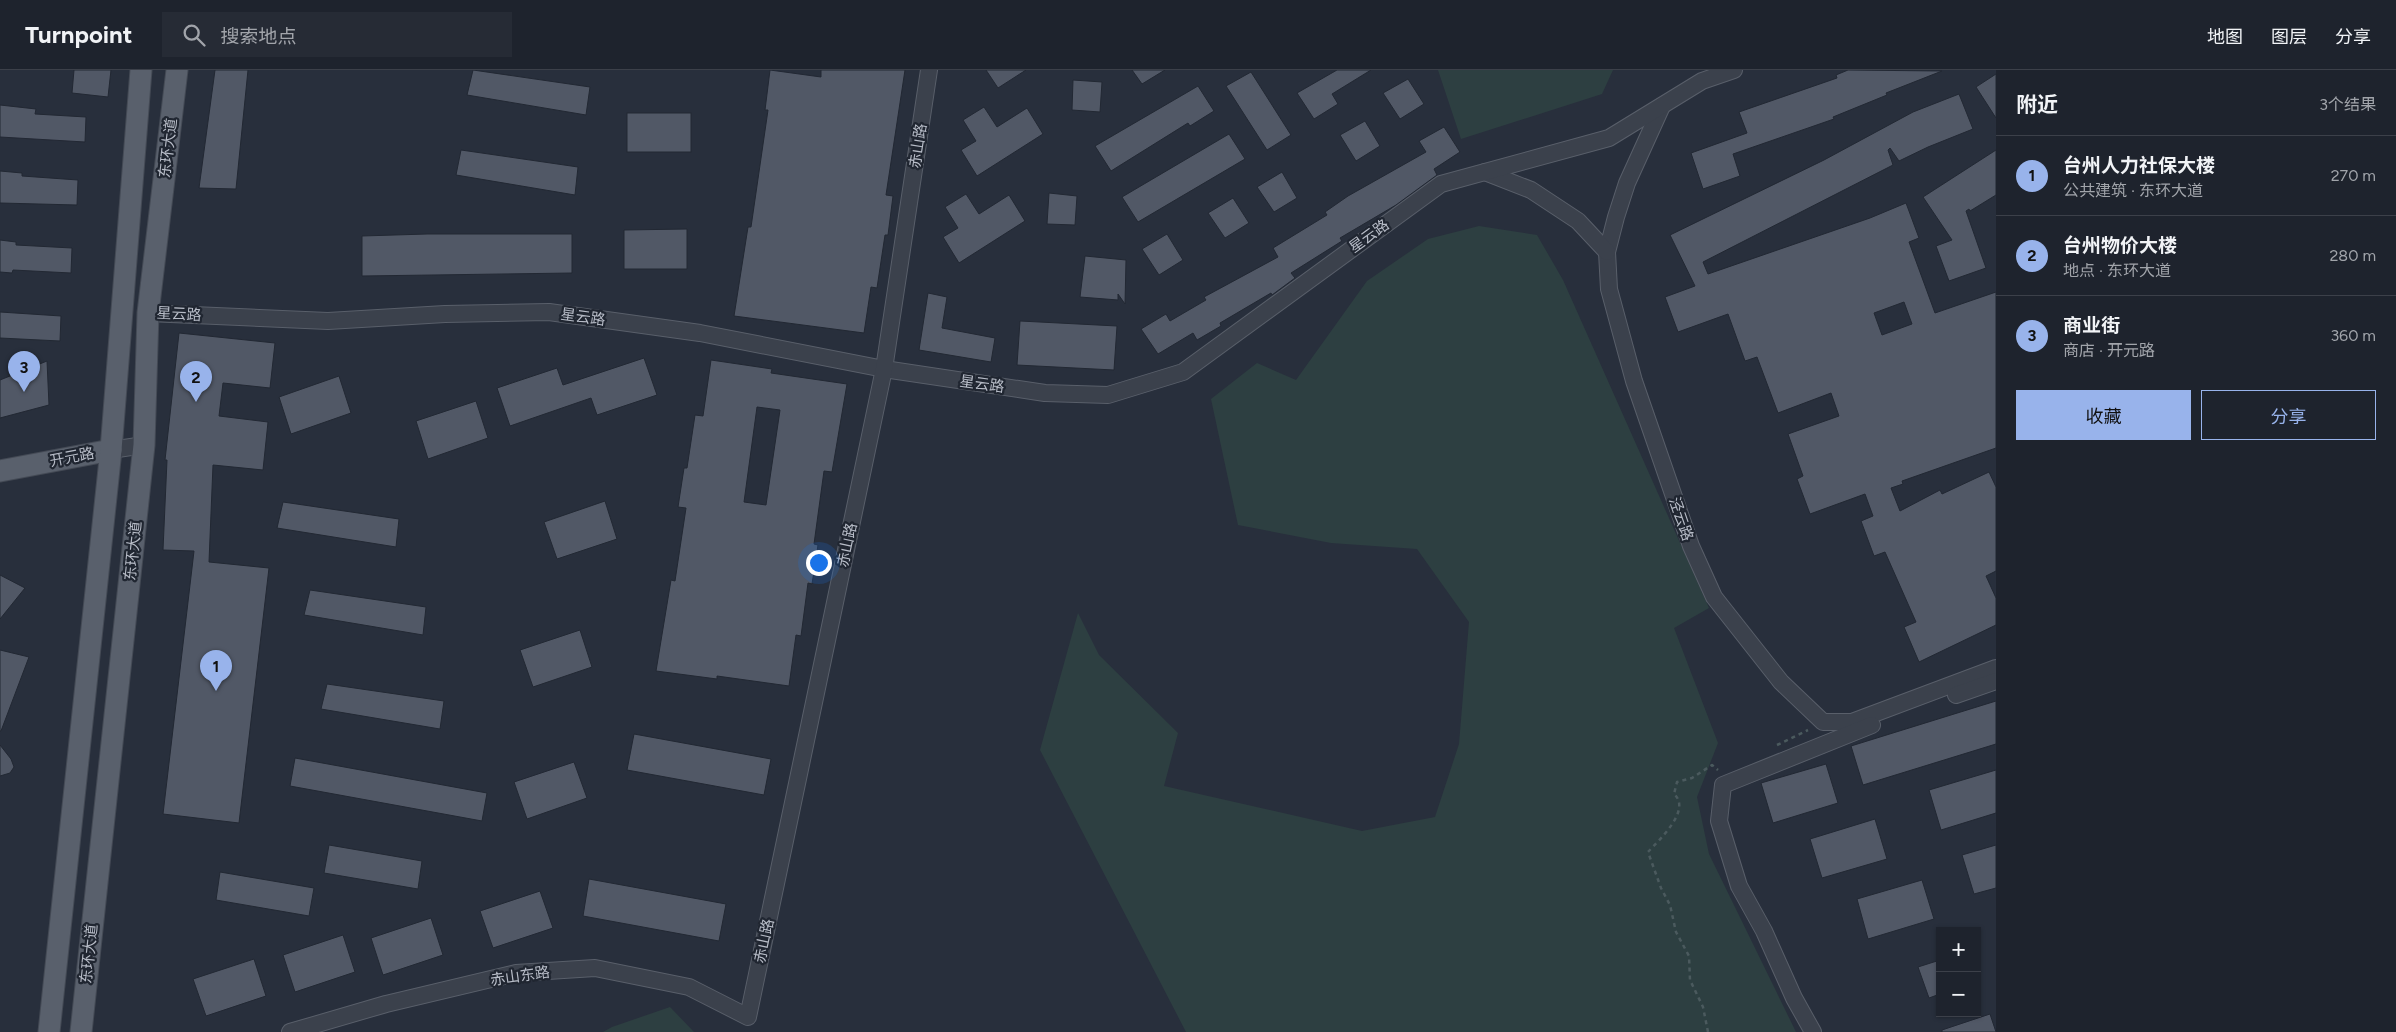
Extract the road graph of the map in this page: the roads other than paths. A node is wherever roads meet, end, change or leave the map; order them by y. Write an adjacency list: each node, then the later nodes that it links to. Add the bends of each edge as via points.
1 (141, 70): 11 (main road, 东环大道)
2 (177, 70): 8 (main road, 东环大道)
3 (929, 70): 9 (street, 赤山路)
4 (1734, 70): 5 (street, 星云路, via 1702,82)
5 (1662, 106): 6 (street, 星云路, via 1609,138); 7 (street, 泾云路, via 1627,183)
6 (1485, 172): 7 (street, via 1539,196 1578,221); 9 (street, 星云路, via 1441,184 1183,372 1108,395 1045,393)
7 (1607, 252): 13 (street, 泾云路, via 1609,289 1634,381 1695,554 1714,597 1782,682 1822,722 1852,722)
8 (148, 312): 9 (street, 星云路, via 328,321 549,312 700,333); 10 (main road, 东环大道)
9 (884, 369): 15 (street, 赤山路)
10 (144, 445): 11 (street, 开元路); 16 (main road, 东环大道)
11 (111, 450): 12 (main road, 开元路); 17 (main road, 东环大道)
12 (0, 471)
13 (1996, 668)
14 (1996, 681): 19 (street, via 1885,720 1724,785 1720,821 1739,886)
15 (748, 1017): 18 (street, 赤山东路, via 689,987 595,968 516,973 386,1004)
16 (84, 1031)
17 (49, 1032)
18 (290, 1032)
19 (1813, 1032)

